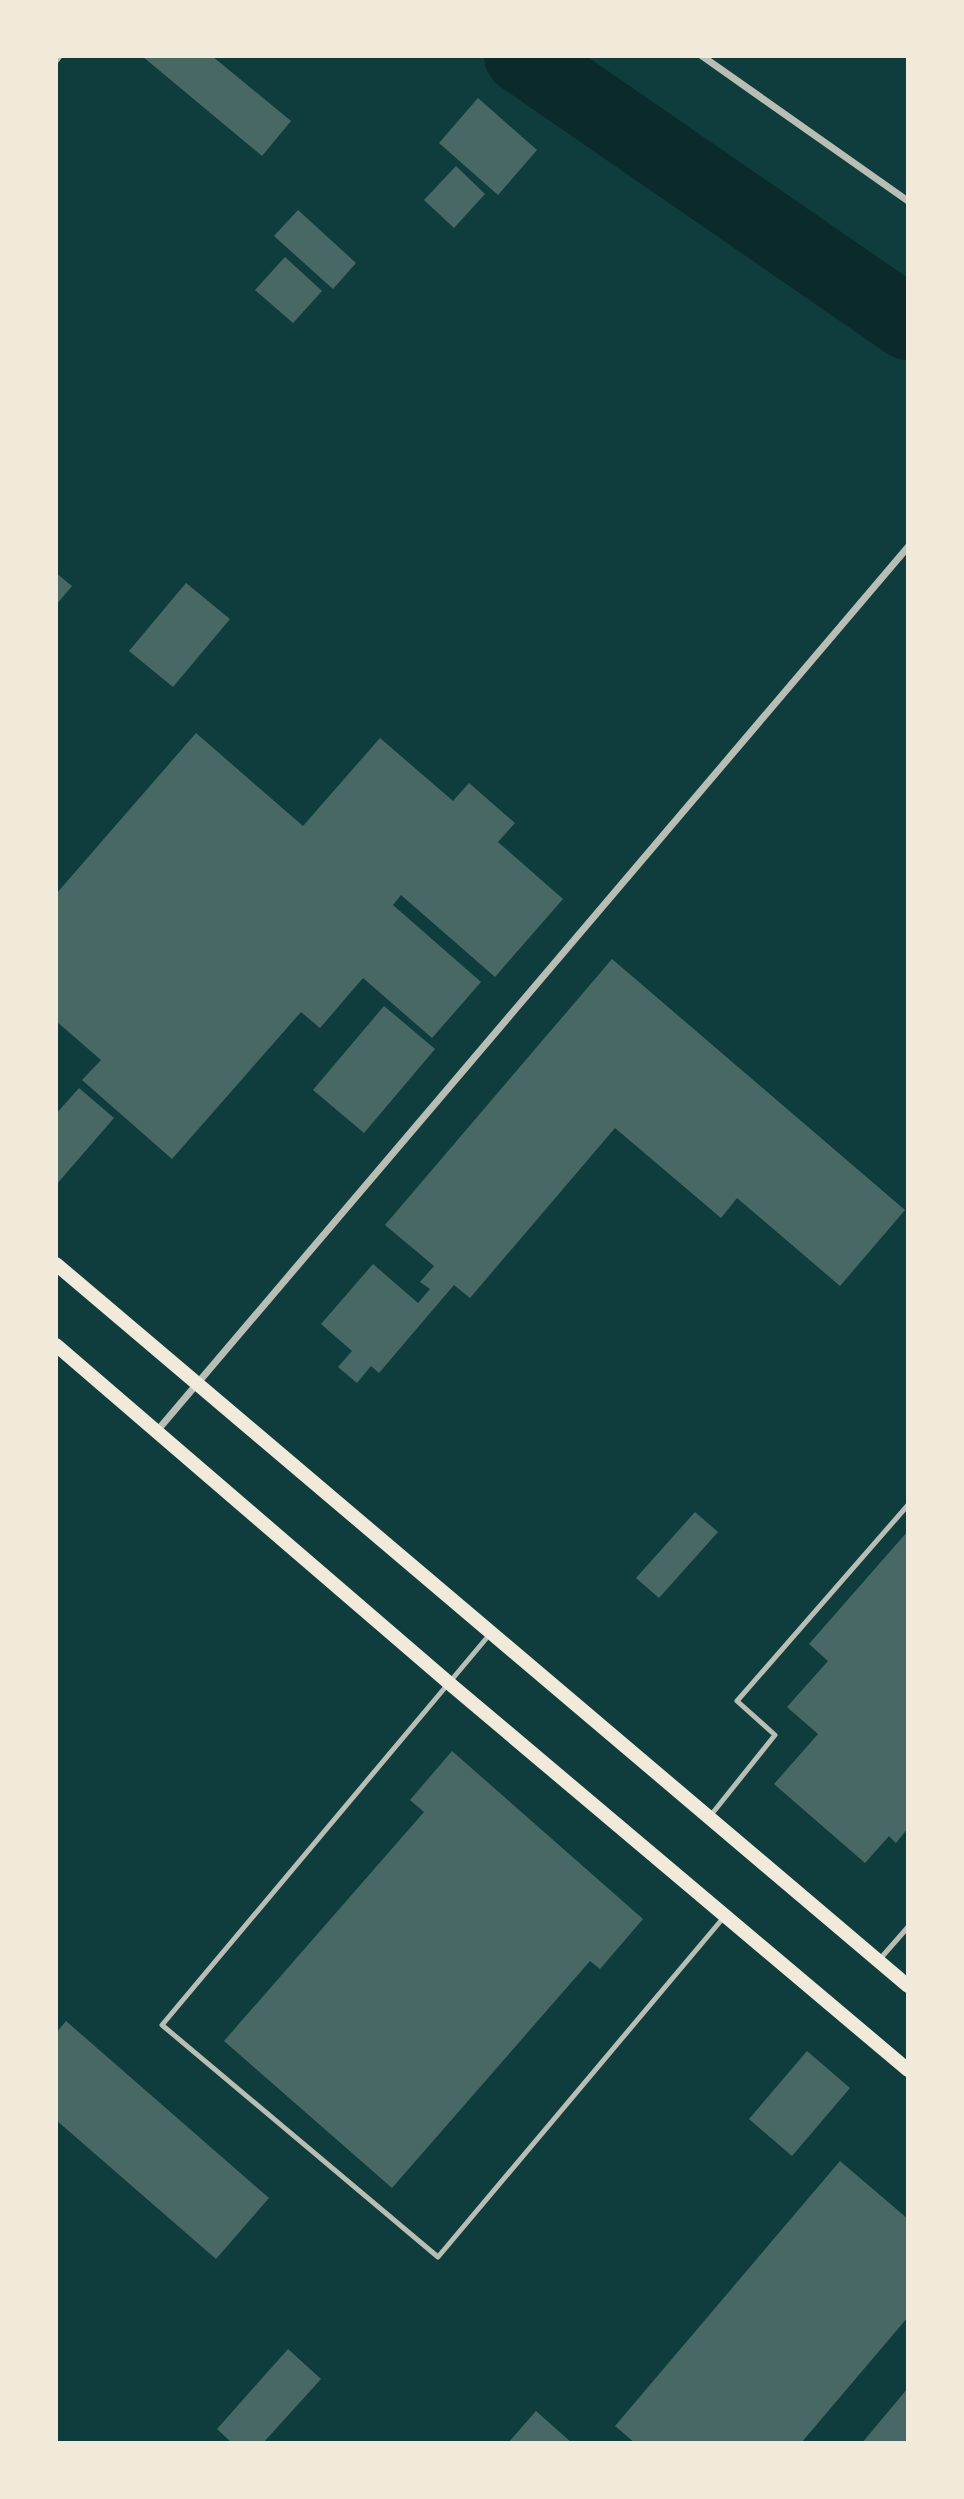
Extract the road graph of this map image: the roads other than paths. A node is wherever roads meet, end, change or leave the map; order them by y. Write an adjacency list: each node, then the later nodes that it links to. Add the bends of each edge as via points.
1 (702, 56): 2 (street)
2 (908, 201)
3 (908, 547): 6 (street)
4 (56, 1264): 6 (main road)
5 (56, 1345): 7 (main road)
6 (196, 1384): 7 (street); 9 (main road)
7 (157, 1431): 10 (main road)
8 (908, 1505): 11 (lane, via 737,1701 775,1735)
9 (490, 1634): 10 (lane); 11 (main road)
10 (449, 1683): 12 (main road); 12 (lane, via 162,2025 172,2034 438,2257)
11 (709, 1818): 14 (main road)
12 (725, 1915): 16 (main road)
13 (908, 1927): 14 (lane)
14 (879, 1961): 15 (main road)
15 (908, 1986)
16 (908, 2070)

